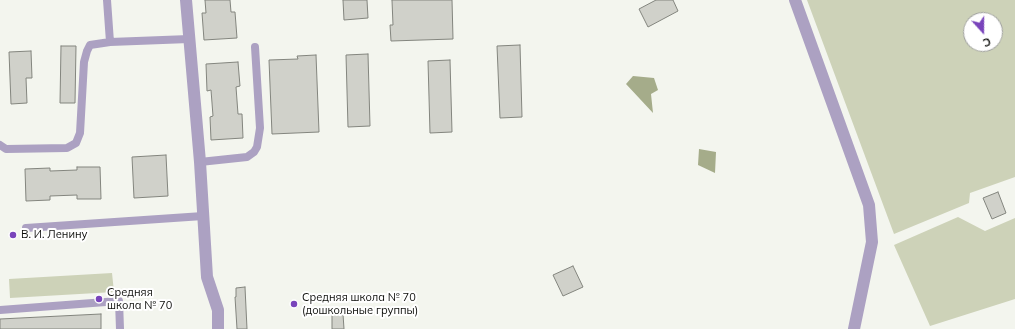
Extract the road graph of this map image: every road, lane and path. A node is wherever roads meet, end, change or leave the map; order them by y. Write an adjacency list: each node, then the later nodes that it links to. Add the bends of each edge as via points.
1 (107, 0): 5 (lane)
2 (186, 0): 4 (street)
3 (795, 0): 14 (street, via 869,204 872,242)
4 (189, 39): 5 (lane); 8 (street)
5 (110, 42): 7 (lane, via 90,45 86,51 80,133 76,143 67,148 6,149)
6 (255, 47): 8 (lane, via 260,128 257,147 247,157)
7 (0, 145)
8 (200, 162): 9 (street)
9 (203, 216): 10 (lane); 13 (street, via 207,277 218,310)
10 (26, 228)
11 (0, 310): 12 (lane, via 119,301)
12 (120, 329)
13 (218, 329)
14 (854, 329)

